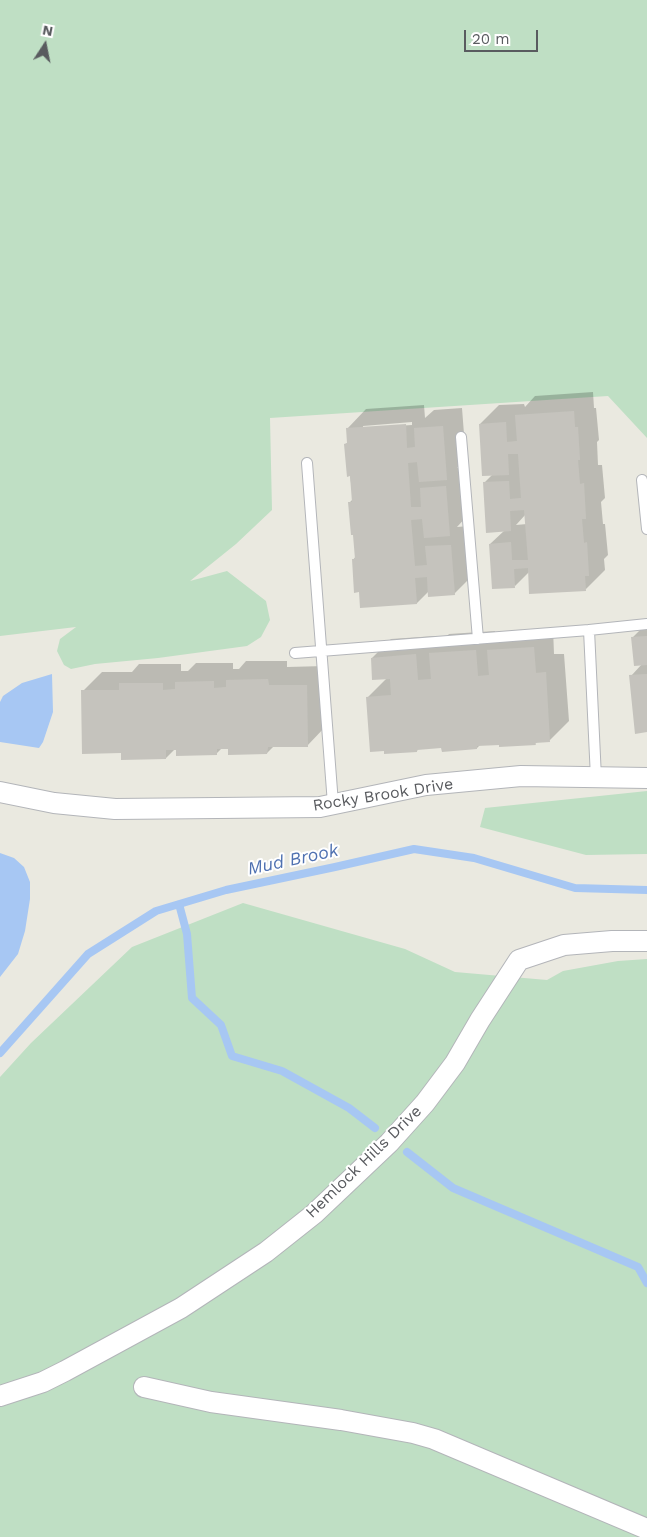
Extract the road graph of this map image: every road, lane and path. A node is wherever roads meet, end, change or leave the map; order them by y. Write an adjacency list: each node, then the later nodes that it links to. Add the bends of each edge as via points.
1 (461, 437): 7 (lane)
2 (307, 463): 8 (lane)
3 (642, 480): 4 (lane)
4 (647, 530)
5 (647, 624): 6 (lane)
6 (588, 630): 7 (lane); 10 (lane)
7 (478, 639): 8 (lane)
8 (321, 651): 9 (lane); 13 (lane)
9 (295, 653)
10 (596, 778): 11 (street, Rocky Brook Drive); 13 (street, Rocky Brook Drive, via 521,776 426,785)
11 (647, 778)
12 (0, 792): 13 (street, Rocky Brook Drive, via 54,803 115,809 320,807)
13 (333, 804)
14 (647, 941): 16 (street, Hemlock Hills Drive, via 612,940 564,945 519,960 455,1064 425,1103 314,1214 266,1252 181,1308 43,1382)
15 (144, 1387): 17 (street, via 210,1402 413,1432)
16 (0, 1396)
17 (647, 1528)

